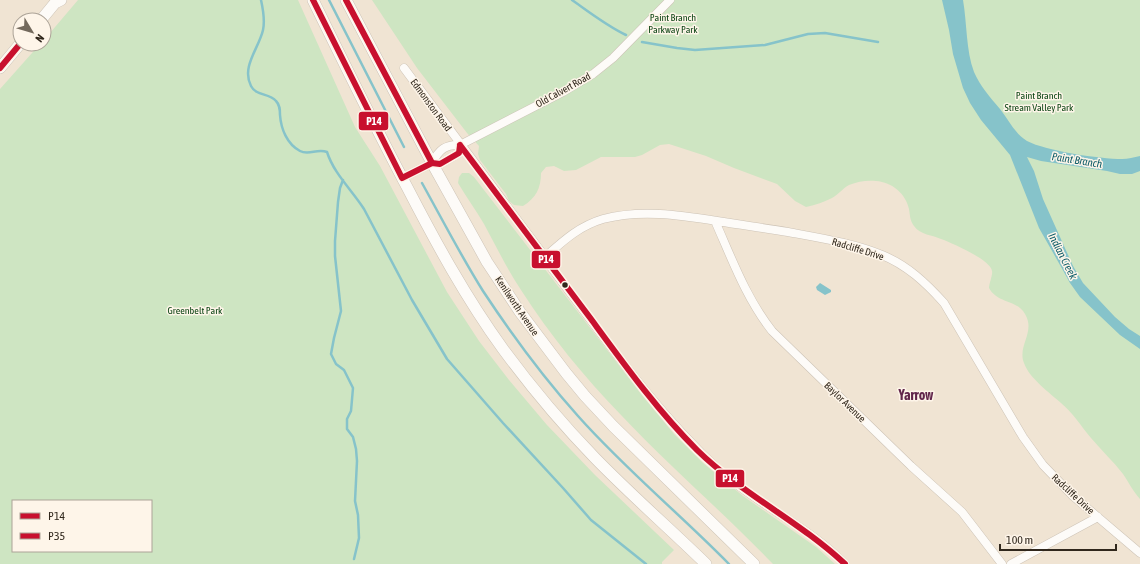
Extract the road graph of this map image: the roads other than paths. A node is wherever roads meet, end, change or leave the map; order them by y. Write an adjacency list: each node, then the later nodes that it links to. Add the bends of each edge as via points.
1 (313, 0): 11 (main road)
2 (346, 0): 10 (main road, Kenilworth Avenue)
3 (670, 0): 9 (street, Old Calvert Road, via 613,58 593,74)
4 (57, 1): 5 (main road)
5 (47, 12)
6 (13, 52): 7 (main road)
7 (0, 68)
8 (404, 68): 9 (street, Edmonston Road)
9 (460, 145): 10 (street, Old Calvert Road, via 451,144 438,152); 13 (street, Edmonston Road)
10 (432, 163): 11 (street, Old Calvert Road); 17 (main road, Kenilworth Avenue, via 487,262 544,345 613,426)
11 (402, 178): 16 (main road, via 455,276 526,378 596,458)
12 (715, 221): 13 (street, Radcliffe Drive, via 660,214 615,216 588,224); 14 (street, Radcliffe Drive, via 766,228 852,246 882,255 904,266 944,303 1043,465 1072,496); 19 (street, Baylor Avenue, via 746,292 772,331 962,512)
13 (545, 257): 18 (street, Edmonston Road, via 632,374 686,438 720,471 812,535)
14 (1098, 518): 15 (street, Radcliffe Drive); 20 (street)
15 (1140, 552)
16 (706, 564)
17 (754, 564)
18 (845, 564)
19 (1002, 564)
20 (1011, 564)

